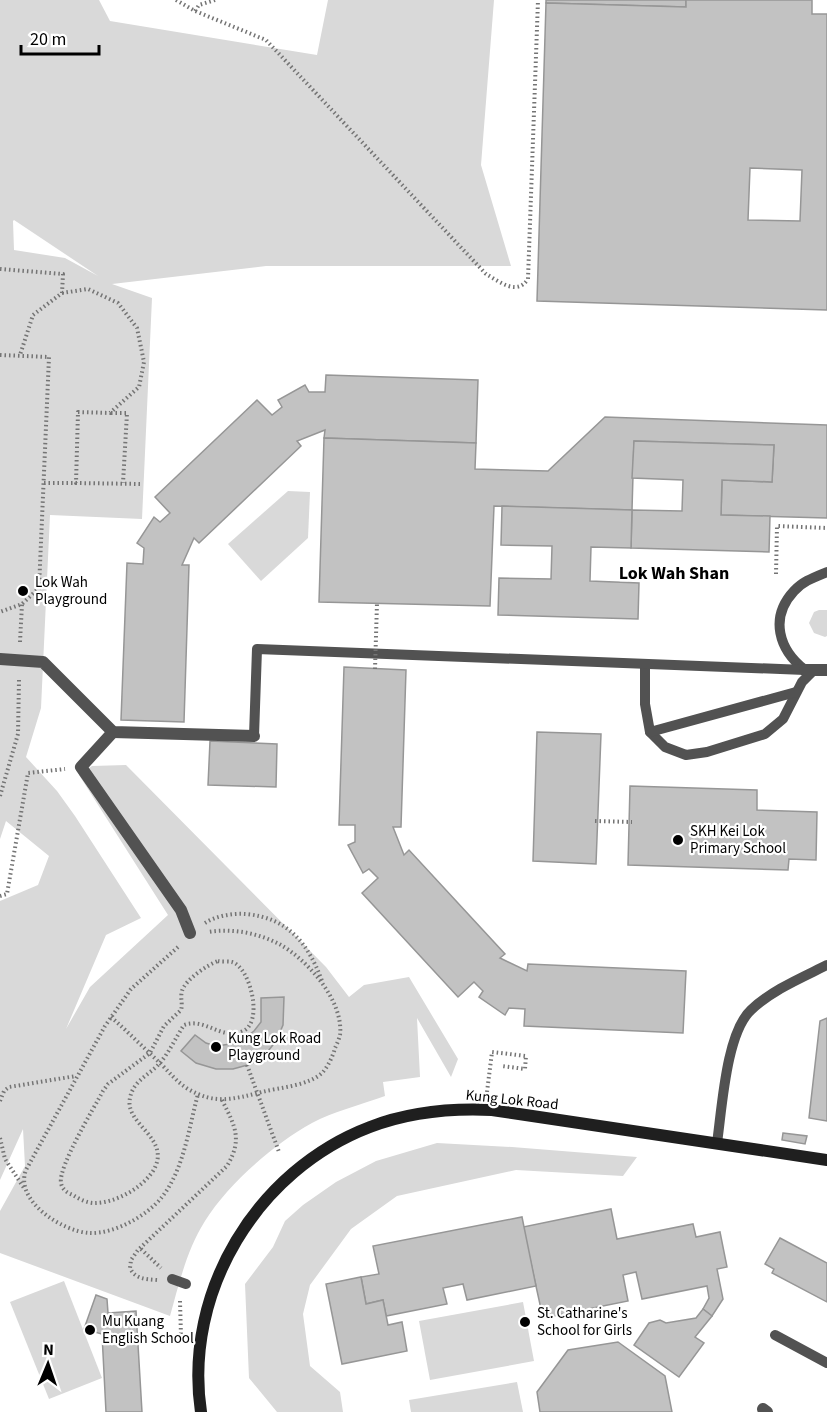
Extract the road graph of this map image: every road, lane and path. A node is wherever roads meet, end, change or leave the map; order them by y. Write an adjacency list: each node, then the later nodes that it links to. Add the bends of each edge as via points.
1 (176, 0): 4 (path)
2 (215, 0): 4 (path, via 199,5)
3 (538, 0): 4 (path, via 528,279 518,288 486,274 266,40)
4 (195, 11)
5 (0, 269): 6 (path, via 63,274)
6 (62, 293): 8 (path, via 33,315); 9 (path, via 88,289 118,303 137,328 144,362 139,387)
7 (0, 355): 8 (path)
8 (20, 355): 10 (path, via 49,357)
9 (110, 413): 11 (path, via 78,412); 12 (path, via 127,413)
10 (44, 483): 11 (path); 18 (path, via 39,588 22,604)
11 (76, 483): 12 (path)
12 (123, 483): 13 (path)
13 (141, 483)
14 (827, 528): 15 (path, via 777,526)
15 (776, 574)
16 (824, 575): 22 (lane, via 794,591 780,618 784,648 793,661)
17 (376, 603): 21 (path, bridge)
18 (0, 612)
19 (0, 659): 25 (street, via 43,662)
20 (645, 664): 22 (lane); 26 (lane, via 645,704); 28 (lane, via 258,649)
21 (375, 669)
22 (810, 670): 23 (street); 24 (lane)
23 (827, 670)
24 (795, 692): 26 (lane); 26 (lane, via 783,719 765,734 707,752 686,755 665,747)
25 (113, 732): 28 (street); 29 (street)
26 (651, 732)
27 (18, 734): 30 (path)
28 (254, 736)
29 (81, 767): 33 (path, via 28,773 7,894); 35 (street, via 181,910)
30 (0, 796)
31 (596, 821): 32 (path)
32 (632, 822)
33 (0, 896)
34 (204, 933): 38 (path, via 232,930 277,943 292,952)
35 (187, 937): 36 (path); 36 (path); 38 (path, via 212,919 240,914 263,916 289,929 313,957)
36 (177, 947): 39 (path, via 131,989)
37 (827, 965): 51 (lane, via 781,988 751,1010 741,1023 734,1040)
38 (324, 986): 45 (path, via 335,1009 340,1035 324,1071 303,1082)
39 (111, 1017): 40 (path); 44 (path)
40 (150, 1053): 41 (path); 41 (path, via 164,1026 181,1010 185,985 207,965 218,961 240,967 253,1001 255,1015 251,1024 244,1031 228,1034 201,1023 184,1025); 41 (path, via 103,1091 64,1166 61,1183 69,1194 92,1203 106,1201 123,1196 152,1173 158,1152 129,1104 135,1086)
41 (160, 1063): 46 (path)
42 (247, 1065): 45 (path, bridge)
43 (502, 1066): 49 (path, via 525,1069 526,1056 492,1052)
44 (77, 1076): 48 (path, via 9,1087); 54 (path, via 26,1170 23,1177)
45 (257, 1093): 47 (path); 52 (path, bridge)
46 (198, 1094): 47 (path); 54 (path, via 172,1183 148,1211 129,1222 106,1231 72,1229 47,1215)
47 (222, 1100): 55 (path, via 236,1127 234,1154 227,1166)
48 (0, 1101)
49 (485, 1102)
50 (0, 1138): 54 (path, via 5,1158)
51 (717, 1143): 53 (street, Kung Lok Road); 60 (street, Kung Lok Road, via 467,1109 417,1114 347,1137 286,1179 252,1216 226,1257 203,1328 198,1377)
52 (279, 1152)
53 (827, 1160)
54 (27, 1192)
55 (140, 1248): 56 (path); 56 (path, via 131,1260 130,1268 135,1275)
56 (172, 1279): 57 (lane)
57 (186, 1284)
58 (776, 1335): 59 (lane)
59 (827, 1363)
60 (201, 1412)

